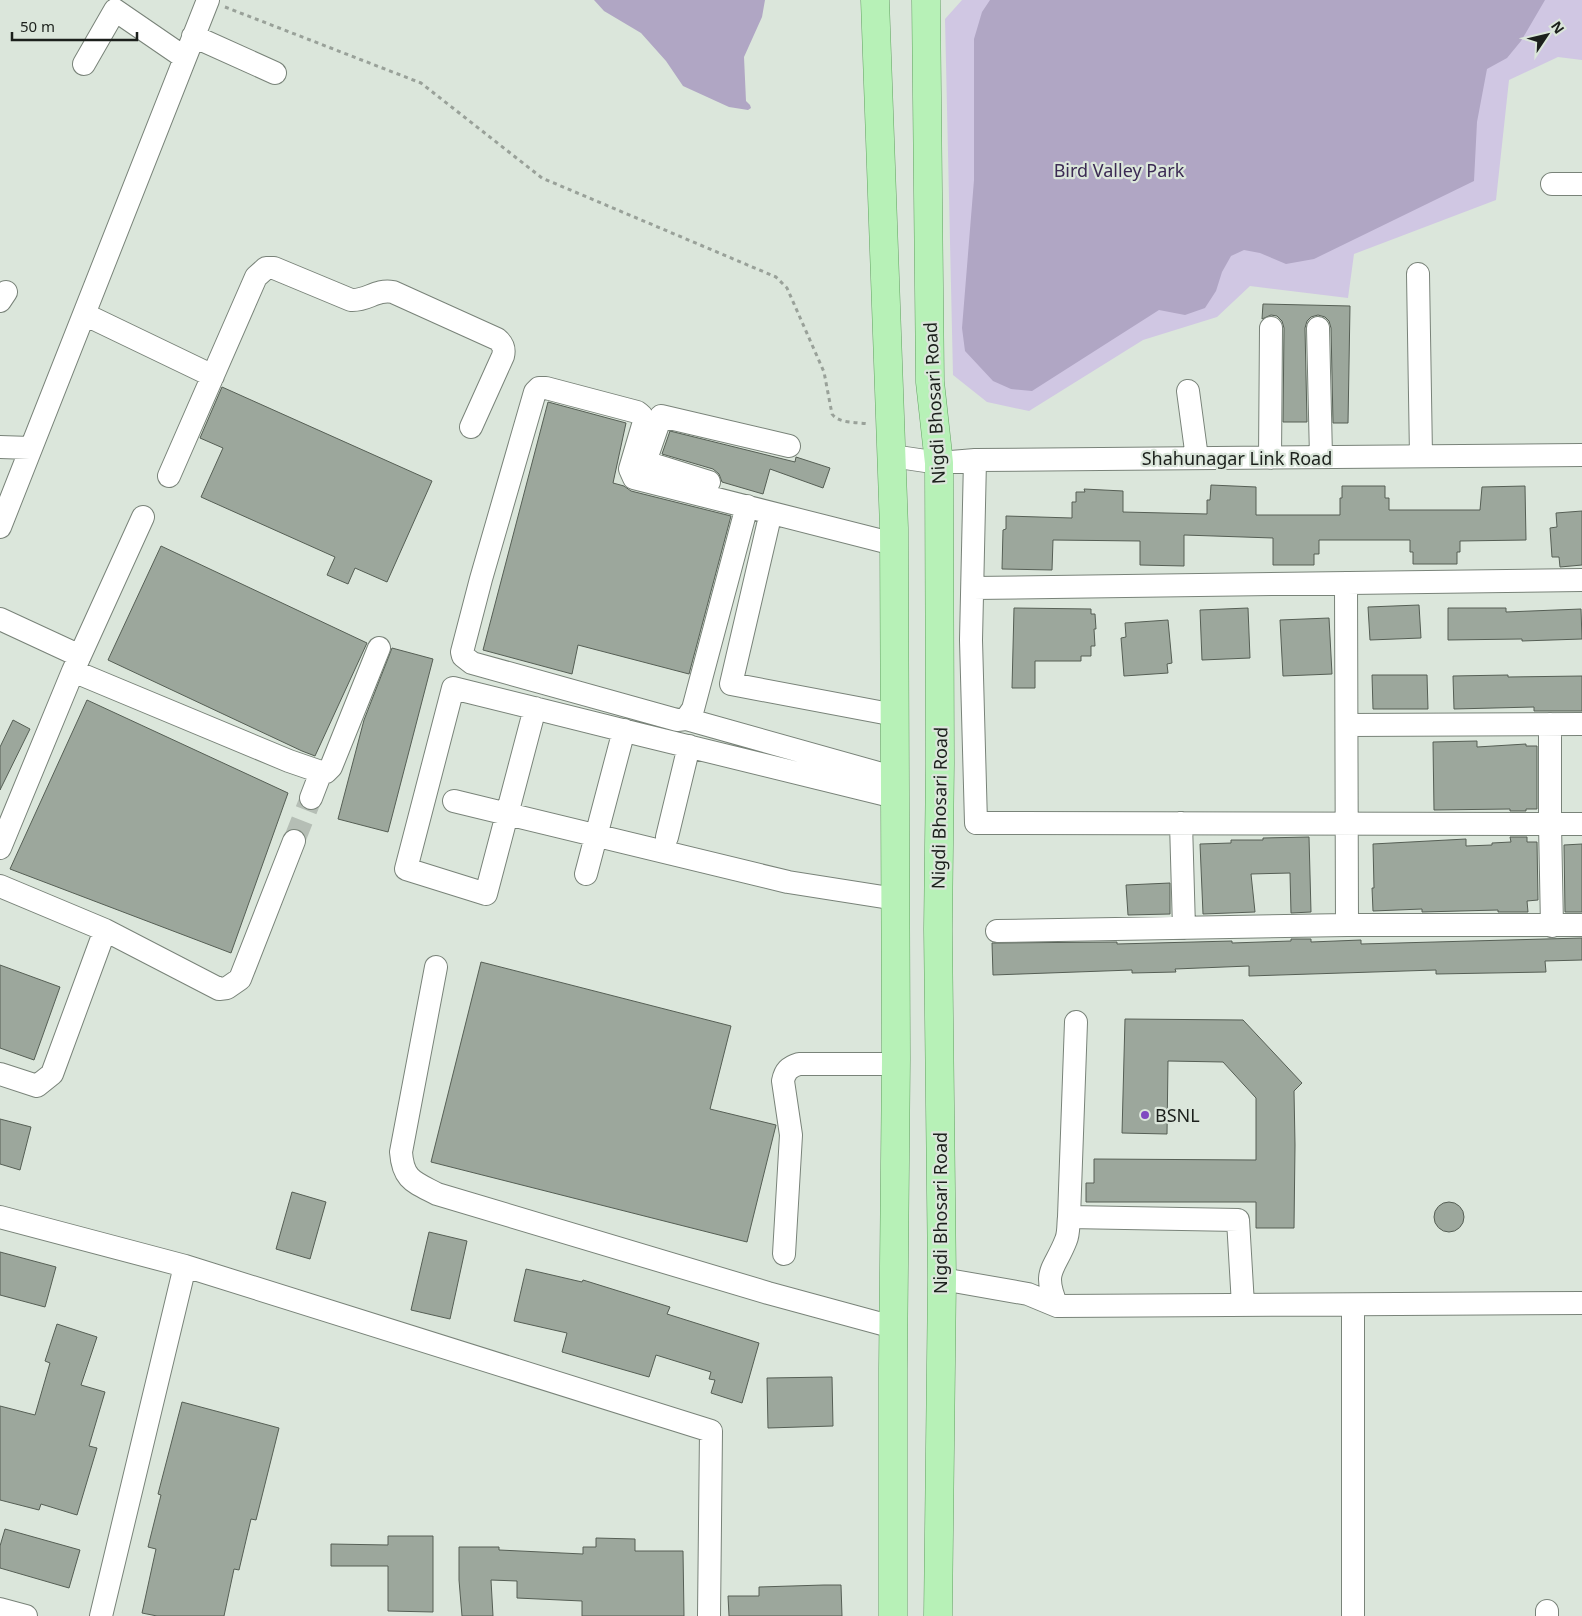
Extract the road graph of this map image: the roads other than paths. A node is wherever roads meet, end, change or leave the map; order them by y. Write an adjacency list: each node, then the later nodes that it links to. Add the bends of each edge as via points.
1 (208, 0): 4 (street)
2 (875, 0): 21 (main road)
3 (926, 0): 27 (main road, Nigdi Bhosari Road, via 930,382)
4 (193, 36): 5 (street); 7 (street)
5 (185, 58): 6 (street, via 115,10); 11 (street)
6 (84, 64)
7 (275, 73)
8 (1552, 184): 9 (street)
9 (1582, 184)
10 (1418, 274): 22 (street)
11 (84, 314): 14 (street); 19 (street)
12 (1271, 328): 25 (street)
13 (1318, 328): 23 (street)
14 (213, 376): 16 (street, via 256,277 266,268 274,268 351,300 379,291 393,292 497,338 504,349 503,356); 28 (street)
15 (1188, 391): 24 (street)
16 (471, 426)
17 (789, 446): 33 (street, via 660,416 645,462)
18 (0, 447): 19 (street)
19 (30, 448): 32 (street)
20 (1582, 455): 22 (street, Shahunagar Link Road)
21 (892, 456): 27 (street, Shahunagar Link Road); 33 (main road)
22 (1421, 456): 23 (street, Shahunagar Link Road)
23 (1321, 457): 25 (street, Shahunagar Link Road)
24 (1197, 458): 25 (street, Shahunagar Link Road); 26 (street, Shahunagar Link Road)
25 (1270, 458)
26 (975, 460): 27 (street, Shahunagar Link Road); 36 (street)
27 (939, 463): 38 (main road, Nigdi Bhosari Road)
28 (169, 476)
29 (747, 506): 33 (street); 44 (street, via 693,709); 44 (street, via 634,478 630,469 644,419 637,412 546,388 535,392 481,579 463,656 472,663 677,720)
30 (143, 517): 41 (street)
31 (768, 525): 43 (street, via 731,684)
32 (0, 527)
33 (894, 536): 43 (main road)
34 (1582, 580): 35 (street)
35 (1346, 583): 36 (street); 47 (street)
36 (972, 588): 39 (street)
37 (0, 619): 41 (street)
38 (940, 640): 39 (street); 50 (main road, Nigdi Bhosari Road)
39 (972, 640): 51 (street)
40 (379, 648): 52 (street, via 332,767)
41 (76, 664): 52 (street, via 289,761); 64 (street)
42 (535, 708): 48 (street); 56 (street); 56 (street, via 453,688 406,869 486,894)
43 (895, 715): 53 (main road)
44 (686, 719): 53 (street)
45 (1550, 724): 46 (street); 47 (street); 59 (street)
46 (1582, 724)
47 (1347, 725): 58 (street)
48 (624, 730): 49 (street); 61 (street)
49 (689, 746): 53 (street); 62 (street)
50 (940, 763): 51 (street); 82 (main road, Nigdi Bhosari Road, via 938,929)
51 (975, 765): 57 (street, via 976,823)
52 (321, 772): 54 (street)
53 (895, 788): 67 (main road)
54 (311, 798)
55 (454, 801): 56 (street)
56 (507, 814): 61 (street)
57 (1180, 823): 58 (street); 71 (street)
58 (1347, 823): 59 (street); 68 (street)
59 (1550, 824): 60 (street); 70 (street)
60 (1582, 824)
61 (596, 836): 65 (street); 67 (street, via 788,882)
62 (667, 838)
63 (294, 841): 72 (street, via 240,979 226,988 219,989)
64 (0, 848)
65 (586, 874)
66 (0, 886): 72 (street)
67 (896, 899): 76 (main road)
68 (1347, 925): 70 (street); 71 (street)
69 (1582, 925): 70 (street)
70 (1552, 926)
71 (1184, 928): 73 (street)
72 (105, 930): 77 (street, via 52,1074 37,1086)
73 (996, 931)
74 (436, 967): 87 (street, via 401,1152 405,1173 416,1183 437,1194)
75 (1076, 1022): 79 (street)
76 (896, 1064): 80 (street, via 799,1064 784,1073 791,1135); 87 (main road)
77 (0, 1074)
78 (0, 1217): 81 (street)
79 (1069, 1217): 85 (street, via 1238,1220); 86 (street, via 1067,1239 1053,1264 1049,1279)
80 (784, 1254)
81 (185, 1266): 90 (street); 91 (street, via 710,1432)
82 (942, 1279): 86 (street, via 1028,1294); 93 (main road, Nigdi Bhosari Road)
83 (1582, 1303): 84 (street)
84 (1353, 1304): 85 (street); 94 (street)
85 (1243, 1305): 86 (street)
86 (1058, 1306)
87 (893, 1327): 92 (main road)
88 (0, 1609): 89 (street)
89 (26, 1616)
90 (101, 1616)
91 (709, 1616)
92 (893, 1616)
93 (938, 1616)
94 (1353, 1616)

